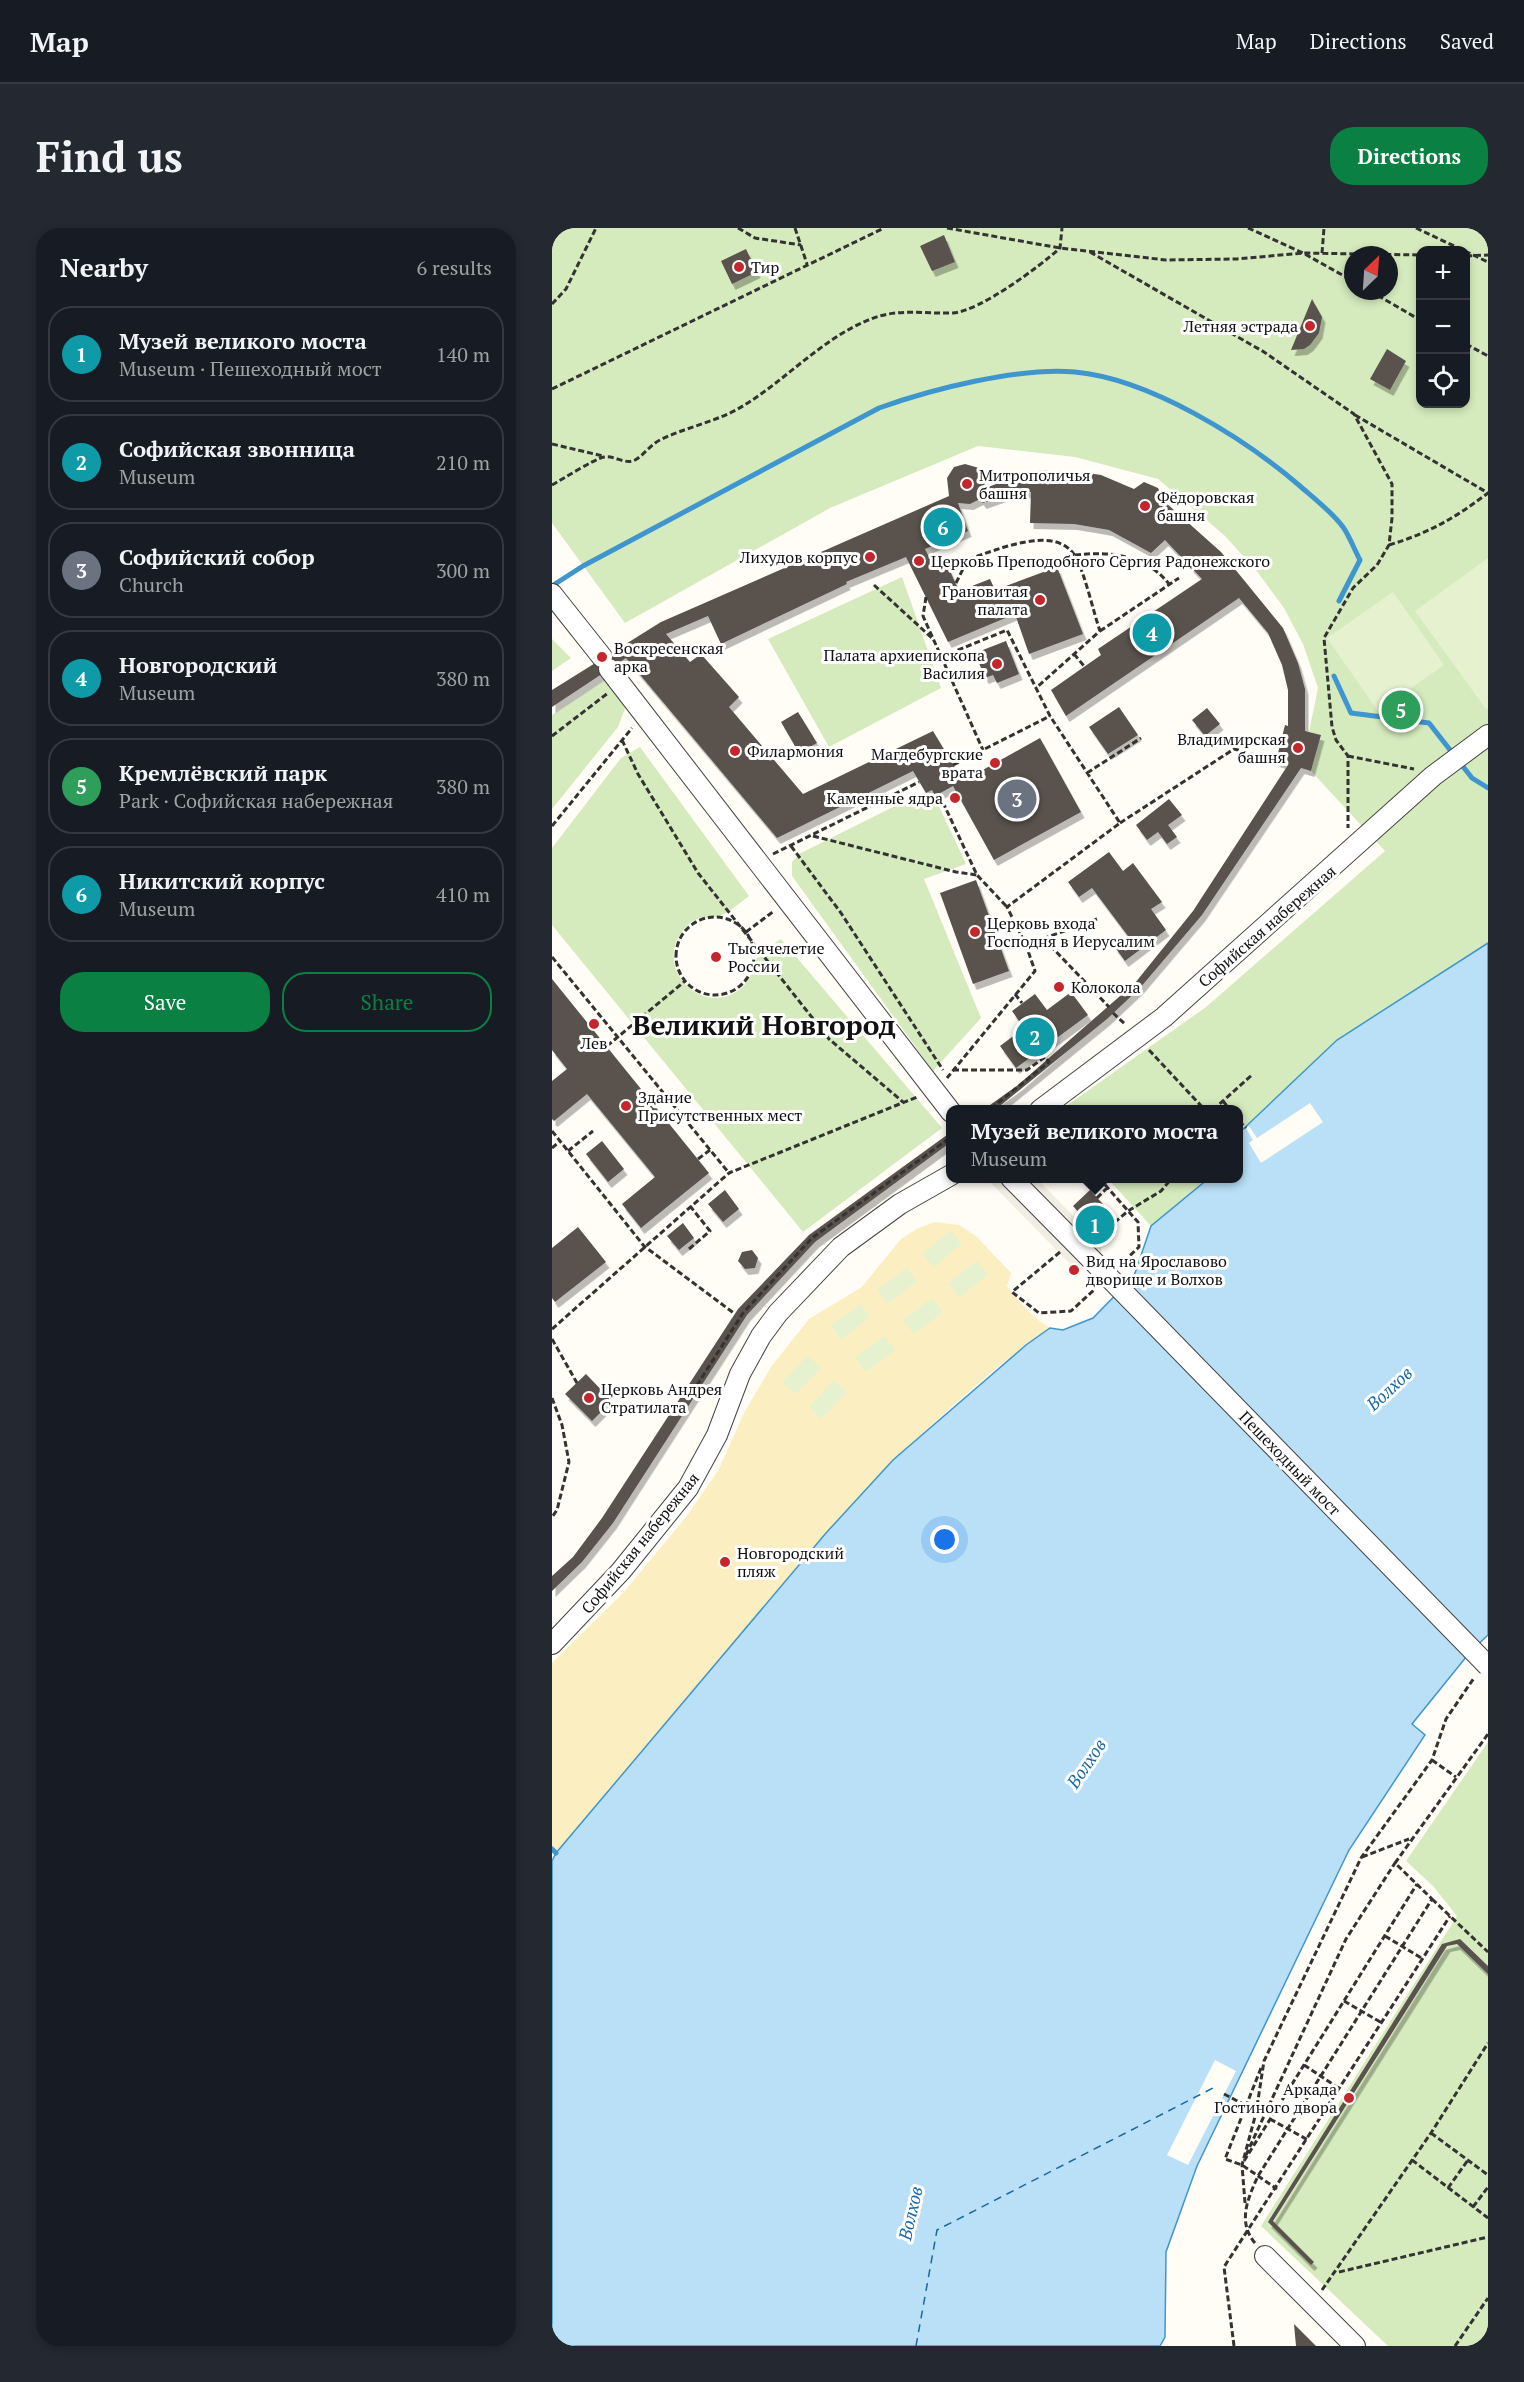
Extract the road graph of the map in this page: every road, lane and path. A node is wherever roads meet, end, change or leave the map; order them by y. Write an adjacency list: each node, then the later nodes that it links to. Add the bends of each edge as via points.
1 (596, 228): 23 (path, via 566,289)
2 (738, 228): 10 (path, via 755,238)
3 (795, 228): 10 (path)
4 (884, 228): 20 (path)
5 (947, 228): 11 (path)
6 (1062, 228): 11 (path)
7 (1248, 228): 13 (path)
8 (1324, 228): 14 (path)
9 (1416, 228): 18 (path)
10 (801, 245): 20 (path)
11 (1060, 248): 12 (path); 30 (path, via 984,303 965,311 902,312 874,318 852,327 730,412 662,439 629,462)
12 (1090, 252): 13 (path, via 1166,260); 28 (path, via 1264,352)
13 (1303, 253): 14 (path); 21 (path)
14 (1322, 253): 15 (path)
15 (1416, 255)
16 (1488, 255): 18 (path)
17 (1470, 256): 18 (path)
18 (1478, 256): 19 (path)
19 (1488, 262)
20 (807, 264): 27 (path)
21 (1344, 276)
22 (1386, 300): 24 (path)
23 (552, 304)
24 (1416, 318)
25 (1470, 346): 26 (path)
26 (1488, 356)
27 (552, 389)
28 (1354, 414): 32 (path); 33 (path, via 1392,484)
29 (552, 444): 30 (path)
30 (604, 457): 31 (path)
31 (552, 485)
32 (1488, 493): 33 (path, via 1453,519)
33 (1389, 545): 56 (path, via 1377,565 1353,588 1324,638 1332,726 1336,740)
34 (1075, 555): 36 (path, via 1056,542 1038,538 968,559); 37 (path, via 1121,555 1147,563); 41 (path)
35 (1179, 578): 37 (path)
36 (956, 583)
37 (1170, 584): 41 (path)
38 (874, 585): 42 (path)
39 (552, 594): 46 (street)
40 (926, 597): 42 (path, via 922,616)
41 (1100, 631): 43 (path)
42 (933, 639): 44 (path)
43 (1074, 654): 45 (path); 47 (path)
44 (941, 657): 47 (path, via 1007,630); 54 (path)
45 (1084, 666)
46 (610, 670): 48 (street); 50 (path)
47 (1036, 687): 49 (path)
48 (644, 714): 53 (path); 67 (street)
49 (1050, 716): 54 (path); 59 (path)
50 (552, 735)
51 (1488, 735): 58 (street, Софийская набережная)
52 (1141, 738): 59 (path)
53 (622, 740): 63 (path); 72 (path, via 698,873)
54 (983, 750): 57 (path)
55 (1260, 756): 62 (path, via 1234,748)
56 (1348, 756): 58 (path); 66 (path)
57 (953, 765)
58 (1439, 771): 66 (street, Софийская набережная)
59 (1087, 773): 62 (path)
60 (919, 782): 64 (path)
61 (939, 794): 68 (path)
62 (1120, 823): 70 (path)
63 (552, 826)
64 (812, 836): 65 (path); 68 (path)
65 (791, 846): 67 (path); 84 (path, via 892,987)
66 (1348, 854): 80 (street, Софийская набережная)
67 (758, 862): 69 (street)
68 (977, 875): 70 (path)
69 (787, 900): 72 (path); 92 (street)
70 (1007, 907): 73 (path, via 1026,945)
71 (1097, 919): 73 (path)
72 (745, 931): 75 (path, via 721,917 701,919 690,926 681,937 676,956); 75 (path, via 754,959 741,986 730,993 712,995); 86 (path, via 829,1039)
73 (1044, 939): 78 (path)
74 (552, 957): 79 (path)
75 (685, 981): 79 (path)
76 (1015, 994): 77 (path)
77 (1022, 1003)
78 (1108, 1007)
79 (617, 1037): 81 (path); 99 (path)
80 (1137, 1037): 88 (street, Софийская набережная); 89 (path)
81 (606, 1046)
82 (953, 1070): 87 (path, via 1027,1070 1045,1057 1049,1062)
83 (1253, 1074): 85 (path)
84 (947, 1077)
85 (1223, 1101): 90 (path); 91 (path)
86 (903, 1102)
87 (995, 1105)
88 (1047, 1105)
89 (1200, 1105)
90 (1219, 1105)
91 (1226, 1105)
92 (946, 1106)
93 (1243, 1125): 94 (path)
94 (1246, 1128)
95 (552, 1131): 97 (path)
96 (593, 1131): 100 (path)
97 (560, 1141): 98 (path); 100 (path)
98 (552, 1148)
99 (710, 1150): 101 (path); 108 (path, via 729,1173)
100 (568, 1151): 111 (path)
101 (698, 1159)
102 (946, 1178): 121 (street, Софийская набережная, via 900,1204 841,1247 778,1313 740,1374 717,1435 688,1488 621,1571)
103 (1015, 1183): 122 (street, Пешеходный мост, bridge)
104 (1103, 1183): 106 (path)
105 (1169, 1183): 109 (path)
106 (1107, 1188): 107 (path); 109 (path)
107 (1096, 1198)
108 (690, 1206): 111 (path); 112 (path, via 710,1231)
109 (1128, 1211): 110 (path)
110 (1097, 1239)
111 (644, 1246): 115 (path); 116 (path)
112 (689, 1249)
113 (1052, 1256): 114 (path)
114 (1012, 1292)
115 (735, 1314)
116 (552, 1329)
117 (552, 1339): 118 (path)
118 (577, 1383)
119 (552, 1398): 120 (path, via 569,1462)
120 (552, 1517)
121 (552, 1644)
122 (1483, 1669): 124 (path, via 1446,1719)
123 (1488, 1734): 125 (path)
124 (1432, 1760): 125 (path); 127 (path)
125 (1456, 1777): 126 (path)
126 (1411, 1838): 127 (path); 128 (path)
127 (1361, 1858): 140 (path)
128 (1395, 1863): 129 (path); 147 (path, via 1346,1939)
129 (1417, 1884): 130 (path); 132 (path)
130 (1432, 1899): 131 (path); 133 (path)
131 (1450, 1916): 134 (path); 135 (path)
132 (1384, 1936): 133 (path); 136 (path)
133 (1402, 1947): 135 (path); 137 (path)
134 (1488, 1952)
135 (1423, 1959): 138 (path)
136 (1344, 2001): 137 (path); 141 (path)
137 (1361, 2011): 138 (path); 142 (path)
138 (1382, 2024): 143 (path)
139 (1488, 2043): 150 (path)
140 (1264, 2061): 145 (path); 146 (path)
141 (1304, 2065): 142 (path); 148 (path)
142 (1320, 2076): 143 (path); 149 (path)
143 (1340, 2089): 151 (path)
144 (1224, 2094): 145 (path)
145 (1246, 2105): 146 (path); 154 (path, via 1225,2159)
146 (1256, 2113): 147 (path); 154 (path)
147 (1265, 2115): 148 (path); 154 (path)
148 (1270, 2119): 149 (path); 154 (path)
149 (1287, 2129): 151 (path); 156 (path)
150 (1431, 2133): 152 (path); 153 (path)
151 (1308, 2140): 159 (path)
152 (1412, 2160): 158 (path); 166 (path)
153 (1468, 2160): 155 (path); 158 (path)
154 (1242, 2165): 156 (path); 160 (path)
155 (1488, 2175)
156 (1258, 2176): 159 (path); 160 (path)
157 (1488, 2187): 161 (path)
158 (1448, 2188): 161 (path)
159 (1276, 2189): 163 (path)
160 (1245, 2206): 163 (path)
161 (1473, 2207): 162 (path)
162 (1488, 2218)
163 (1247, 2234): 169 (path, via 1224,2267)
164 (1488, 2237): 166 (path)
165 (1265, 2256): 168 (street)
166 (1337, 2272): 168 (path)
167 (1488, 2298): 171 (path)
168 (1312, 2303): 170 (street)
169 (1234, 2346)
170 (1355, 2346)
171 (1455, 2346)

